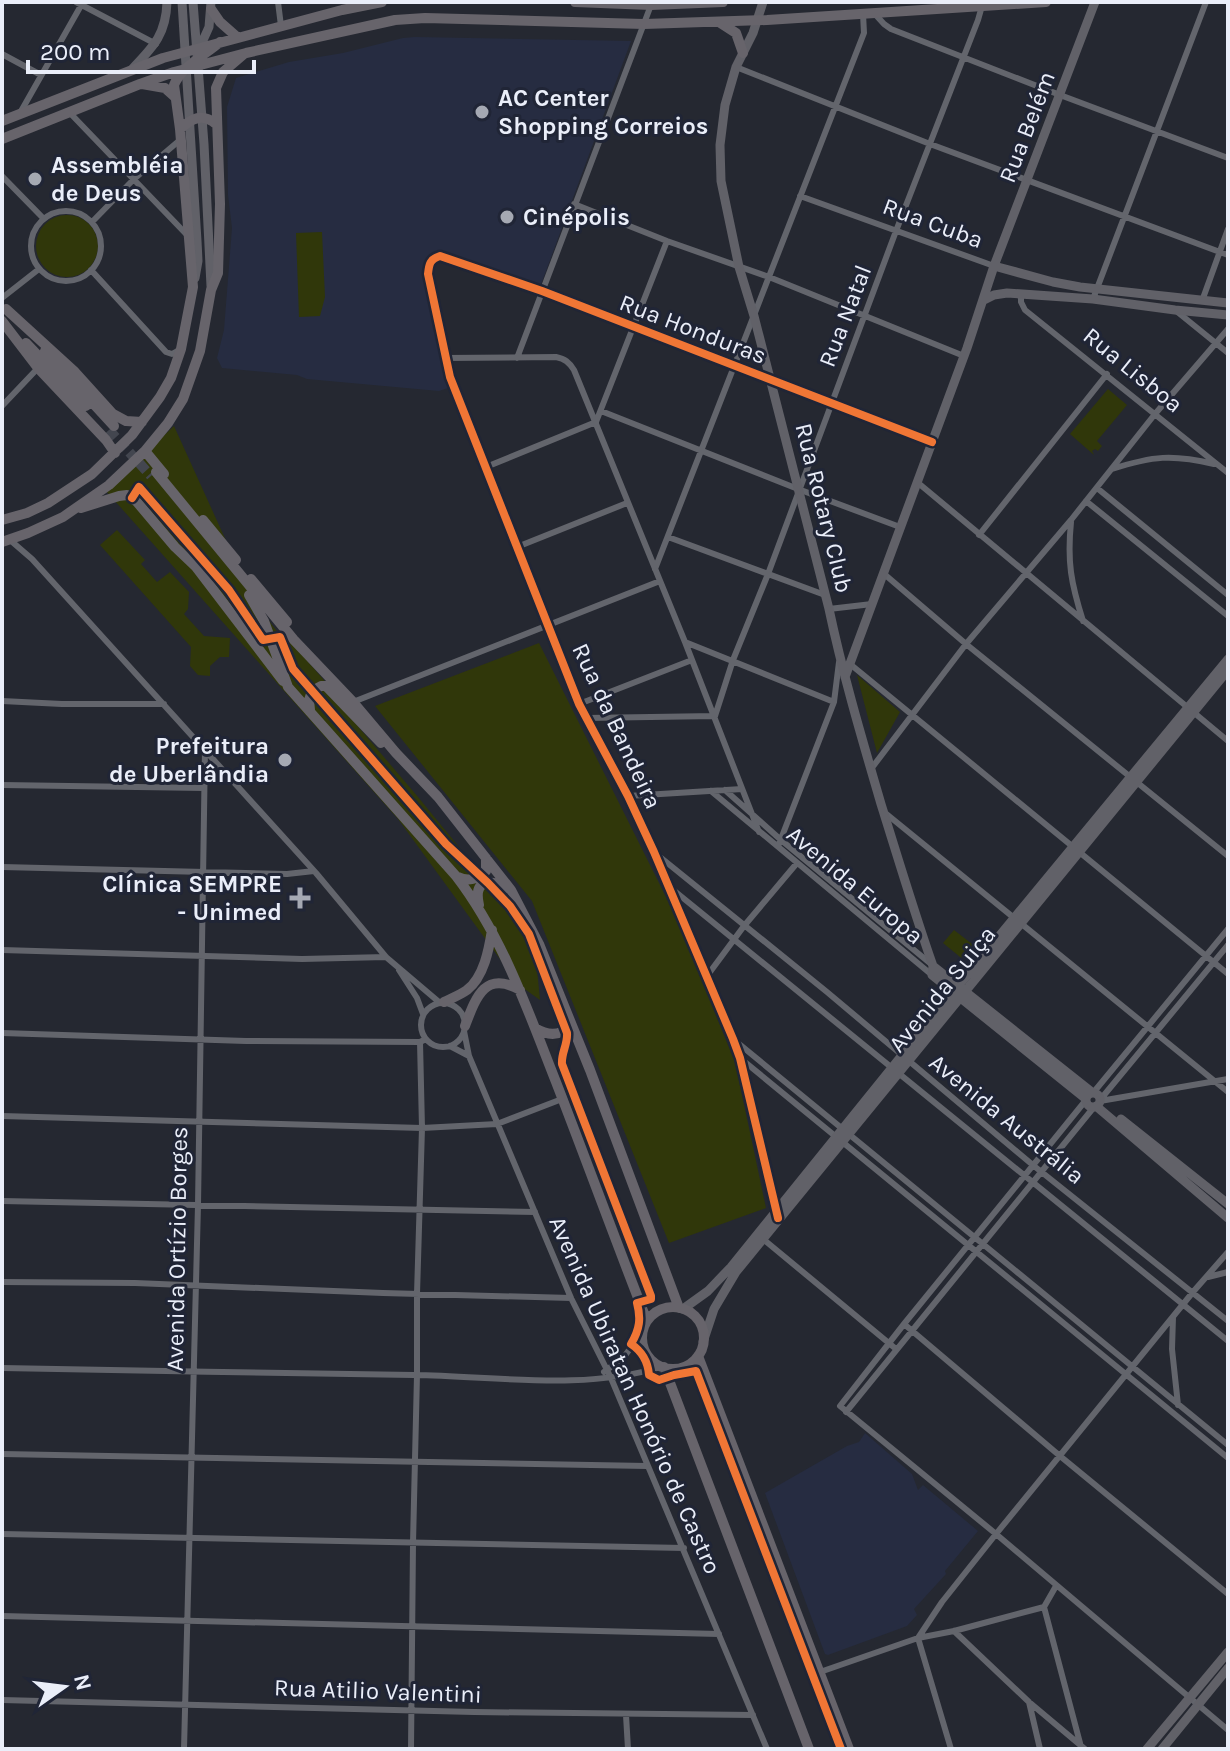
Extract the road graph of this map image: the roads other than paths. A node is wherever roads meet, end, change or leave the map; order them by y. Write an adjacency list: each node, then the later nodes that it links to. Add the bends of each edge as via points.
1 (167, 2): 24 (main road)
2 (182, 2): 69 (main road, via 198,261)
3 (193, 2): 70 (main road)
4 (278, 2): 21 (street)
5 (382, 2): 15 (main road)
6 (575, 2): 13 (main road)
7 (723, 2): 13 (main road)
8 (763, 2): 18 (main road, Rua Rotary Club)
9 (1046, 2): 16 (main road)
10 (1095, 2): 36 (main road, Rua Belém)
11 (1206, 2): 43 (street)
12 (80, 3): 24 (street); 34 (street)
13 (652, 4): 20 (street)
14 (211, 5): 22 (main road); 25 (main road)
15 (342, 6): 21 (main road)
16 (982, 6): 17 (main road); 29 (street, Rua Natal)
17 (868, 13): 18 (main road); 29 (street, via 891,29); 38 (street)
18 (757, 20): 19 (main road); 27 (main road, Rua Rotary Club)
19 (718, 21): 20 (main road); 27 (main road, via 736,33)
20 (644, 24): 26 (main road, via 414,18); 52 (street)
21 (281, 26): 22 (main road)
22 (237, 37): 23 (main road)
23 (220, 42): 25 (main road); 32 (main road)
24 (156, 44): 31 (main road)
25 (200, 47): 31 (main road); 33 (main road)
26 (246, 53): 32 (main road); 42 (main road, via 219,79)
27 (743, 53): 30 (main road, Rua Rotary Club)
28 (2, 54): 34 (street)
29 (963, 57): 36 (street); 46 (street, Rua Natal)
30 (736, 67): 38 (street); 64 (main road, Rua Rotary Club, via 720,145 721,181)
31 (133, 68): 39 (main road)
32 (186, 68): 33 (main road); 37 (main road, via 176,80)
33 (174, 72): 35 (main road)
34 (41, 75): 39 (street)
35 (140, 84): 37 (main road, via 165,88); 40 (main road)
36 (1060, 95): 43 (street); 50 (main road, Rua Belém)
37 (175, 97): 44 (main road)
38 (835, 107): 46 (street); 51 (street)
39 (20, 113): 41 (main road)
40 (70, 113): 45 (main road); 49 (street)
41 (2, 121)
42 (216, 124): 44 (main road, via 196,118); 70 (main road, via 220,218 218,273)
43 (1156, 130): 47 (street); 53 (street)
44 (180, 134): 49 (street); 58 (main road)
45 (2, 139)
46 (930, 144): 50 (street); 57 (street, Rua Natal)
47 (1228, 158)
48 (2, 176): 54 (street)
49 (134, 179): 55 (street); 58 (street)
50 (1027, 180): 53 (street); 63 (main road, Rua Belém)
51 (800, 196): 57 (street, Rua Cuba); 67 (street)
52 (574, 204): 59 (street); 71 (street)
53 (1123, 216): 60 (street); 74 (street)
54 (43, 218): 55 (street, via 66,211); 65 (street, via 31,246)
55 (92, 222): 66 (street, via 101,243)
56 (1228, 229): 60 (street)
57 (896, 231): 63 (street, Rua Cuba); 82 (street, Rua Natal)
58 (190, 238): 69 (main road)
59 (667, 241): 64 (street); 83 (street)
60 (1219, 252): 61 (street); 76 (street)
61 (1228, 255)
62 (440, 256): 71 (street, Rua Honduras); 89 (street, Rua da Bandeira, via 433,258 428,274)
63 (994, 266): 68 (main road, Rua Belém); 74 (main road, Rua Cuba)
64 (739, 267): 67 (street); 81 (main road, Rua Rotary Club)
65 (39, 269): 66 (street, via 58,281 73,281); 78 (street)
66 (91, 270): 86 (street, via 166,352)
67 (769, 277): 81 (street); 82 (street)
68 (990, 280): 72 (main road); 75 (main road, Rua Belém)
69 (193, 287): 86 (main road)
70 (211, 290): 105 (main road, via 200,351 183,399)
71 (542, 291): 83 (street, Rua Honduras); 90 (street)
72 (1007, 293): 73 (main road); 75 (main road)
73 (1021, 294): 74 (main road); 93 (street, Rua Lisboa, via 1025,310)
74 (1095, 294): 76 (main road); 79 (main road)
75 (984, 300): 88 (main road, Rua Belém)
76 (1202, 301): 77 (main road)
77 (1228, 303)
78 (3, 310): 92 (main road); 99 (main road, via 75,372 113,414); 101 (main road)
79 (1175, 310): 80 (main road); 85 (street)
80 (1228, 315)
81 (754, 316): 91 (street); 94 (main road, Rua Rotary Club)
82 (865, 316): 88 (street); 95 (street, Rua Natal)
83 (633, 327): 91 (street, Rua Honduras); 97 (street)
84 (1228, 329): 85 (street)
85 (1216, 343): 87 (street); 98 (street)
86 (181, 349): 99 (main road, via 171,378)
87 (1228, 353)
88 (964, 356): 102 (main road, Rua Belém)
89 (444, 358): 90 (street); 107 (street, Rua da Bandeira)
90 (517, 358): 100 (street, via 556,357 570,363)
91 (734, 366): 94 (street, Rua Honduras); 104 (street)
92 (38, 368): 96 (street); 103 (main road)
93 (1107, 374): 98 (street, Rua Lisboa); 119 (street)
94 (770, 380): 95 (street, Rua Honduras); 112 (main road, Rua Rotary Club)
95 (831, 403): 102 (street, Rua Honduras); 112 (street, Rua Natal)
96 (2, 406)
97 (601, 411): 100 (street); 104 (street)
98 (1155, 414): 106 (street, Rua Lisboa); 108 (street)
99 (142, 422): 103 (main road)
100 (596, 422): 107 (street); 114 (street)
101 (112, 428)
102 (932, 442): 110 (main road, Rua Belém)
103 (116, 451): 116 (main road, via 48,503)
104 (701, 451): 112 (street); 120 (street)
105 (144, 452): 115 (main road); 143 (main road, via 274,605)
106 (1216, 464): 108 (street, via 1165,457); 109 (street, Rua Lisboa)
107 (486, 467): 122 (street, Rua da Bandeira)
108 (1112, 469): 111 (street)
109 (1228, 473)
110 (917, 482): 118 (main road, Rua Belém); 119 (street)
111 (1097, 488): 113 (street); 129 (street)
112 (798, 489): 118 (street); 125 (street, Rua Natal); 128 (main road, Rua Rotary Club)
113 (1086, 501): 117 (street); 132 (street)
114 (627, 503): 122 (street); 123 (street)
115 (75, 510): 121 (main road); 145 (main road, via 119,496 137,502 196,567)
116 (2, 520)
117 (1071, 520): 126 (street); 133 (street, via 1070,575)
118 (900, 527): 124 (main road, Rua Belém)
119 (979, 535): 126 (street)
120 (668, 537): 123 (street); 125 (street)
121 (6, 541): 149 (street, via 32,559)
122 (517, 547): 134 (street, Rua da Bandeira)
123 (655, 569): 127 (street)
124 (883, 573): 130 (main road, Rua Belém); 136 (street)
125 (768, 574): 128 (street); 140 (street, Rua Natal)
126 (1025, 574): 133 (street); 136 (street)
127 (660, 581): 134 (street); 135 (street)
128 (825, 595): 131 (main road, Rua Rotary Club)
129 (1228, 595)
130 (872, 604): 131 (street); 141 (main road, Rua Belém)
131 (829, 609): 137 (main road, Rua Rotary Club)
132 (1228, 616)
133 (1083, 621): 152 (street)
134 (549, 625): 147 (street); 150 (street, Rua da Bandeira)
135 (685, 642): 139 (street); 140 (street)
136 (966, 644): 153 (street); 160 (street)
137 (840, 658): 144 (main road, Rua Rotary Club); 148 (street)
138 (1228, 659): 152 (main road, Avenida Suiça)
139 (692, 660): 150 (street); 154 (street)
140 (733, 660): 148 (street); 154 (street, Rua Natal)
141 (850, 664): 144 (main road, Rua Belém); 153 (street)
142 (1228, 670): 152 (main road, Avenida Suiça)
143 (323, 672): 145 (main road, via 153,474 252,600); 147 (main road)
144 (845, 677): 148 (street); 159 (main road, Rua Rotary Club)
145 (288, 687): 151 (main road)
146 (2, 701): 149 (street)
147 (353, 702): 158 (main road)
148 (834, 702): 170 (street)
149 (164, 704): 157 (street)
150 (579, 704): 155 (street, Rua da Bandeira)
151 (310, 710): 158 (main road, via 312,691 326,686); 179 (main road)
152 (1191, 710): 156 (street); 160 (main road, Avenida Suiça)
153 (912, 713): 159 (street); 171 (street)
154 (715, 716): 155 (street); 163 (street)
155 (586, 718): 166 (street, Rua da Bandeira)
156 (1228, 741)
157 (205, 749): 162 (street, Avenida Ortízio Borges); 177 (street)
158 (396, 753): 174 (main road)
159 (871, 769): 167 (main road, Rua Rotary Club)
160 (1134, 780): 171 (main road, Avenida Suiça); 173 (street)
161 (2, 785): 162 (street)
162 (204, 788): 178 (street, Avenida Ortízio Borges)
163 (742, 789): 164 (street); 168 (street)
164 (725, 790): 165 (street); 168 (street, Avenida Europa)
165 (711, 791): 166 (street); 169 (street, Avenida Europa)
166 (628, 796): 172 (street, Rua da Bandeira)
167 (884, 812): 183 (street); 195 (main road, Rua Rotary Club)
168 (753, 815): 169 (street); 170 (street, Avenida Europa)
169 (759, 832): 170 (street, Avenida Europa)
170 (779, 844): 175 (street, Avenida Europa)
171 (1076, 850): 183 (main road, Avenida Suiça); 191 (street)
172 (654, 852): 180 (street, Rua da Bandeira); 184 (street, Avenida Austrália)
173 (1228, 856)
174 (486, 858): 179 (main road, via 481,876); 181 (main road)
175 (799, 860): 184 (street); 195 (street, Avenida Europa)
176 (2, 867): 178 (street)
177 (314, 871): 178 (street); 192 (street)
178 (202, 872): 190 (street, Avenida Ortízio Borges)
179 (456, 876): 182 (main road)
180 (669, 886): 187 (street, Avenida Austrália); 197 (street, Rua da Bandeira)
181 (511, 890): 182 (main road, via 493,881 483,884 477,895); 202 (main road)
182 (479, 907): 186 (main road)
183 (1018, 921): 199 (main road, Avenida Suiça); 203 (street)
184 (744, 926): 187 (street); 214 (street, Avenida Austrália)
185 (1228, 929): 191 (street)
186 (492, 930): 198 (main road); 200 (main road, via 474,982)
187 (734, 938): 197 (street); 215 (street, Avenida Austrália)
188 (1228, 945): 193 (street)
189 (2, 950): 190 (street)
190 (201, 956): 192 (street); 209 (street, Avenida Ortízio Borges)
191 (1206, 956): 193 (street); 203 (street)
192 (386, 957): 194 (street)
193 (1214, 962): 196 (street); 207 (street)
194 (394, 964): 200 (street); 201 (street)
195 (933, 971): 199 (main road, Avenida Europa)
196 (1228, 974)
197 (707, 976): 208 (street, Rua da Bandeira)
198 (520, 990): 204 (main road, via 509,983 491,984 478,995); 205 (main road)
199 (959, 992): 214 (main road, Avenida Suiça); 220 (main road, Avenida Europa)
200 (442, 1002): 201 (street); 204 (street, via 457,1007)
201 (423, 1014): 210 (street)
202 (570, 1024): 205 (main road, via 552,1035); 255 (main road)
203 (1147, 1027): 207 (street); 220 (street)
204 (465, 1028): 211 (street); 212 (street, Avenida Ubiratan Honório de Castro)
205 (535, 1028): 219 (main road)
206 (2, 1033): 209 (street)
207 (1154, 1033): 217 (street); 220 (street)
208 (733, 1039): 213 (street, Rua da Bandeira); 225 (street)
209 (200, 1040): 210 (street); 222 (street, Avenida Ortízio Borges)
210 (423, 1040): 211 (street); 224 (street)
211 (450, 1046): 212 (street)
212 (469, 1056): 223 (street, Avenida Ubiratan Honório de Castro)
213 (740, 1058): 225 (street); 239 (street, Rua da Bandeira)
214 (905, 1059): 215 (main road, Avenida Suiça); 226 (street, Avenida Austrália)
215 (896, 1071): 225 (main road, Avenida Suiça); 227 (street, Avenida Austrália)
216 (1228, 1079): 217 (street)
217 (1214, 1080): 218 (street); 220 (street)
218 (1228, 1092)
219 (562, 1099): 223 (street); 259 (main road)
220 (1094, 1100): 229 (street); 230 (street); 235 (main road, Avenida Europa); 240 (main road, Avenida Europa)
221 (2, 1116): 222 (street)
222 (198, 1122): 224 (street); 236 (street, Avenida Ortízio Borges)
223 (497, 1124): 224 (street); 238 (street, Avenida Ubiratan Honório de Castro)
224 (422, 1128): 237 (street)
225 (843, 1135): 228 (street); 231 (street); 239 (main road, Avenida Suiça)
226 (1001, 1138): 227 (street); 229 (street, Avenida Austrália)
227 (993, 1150): 232 (street, Avenida Austrália)
228 (889, 1166): 231 (street); 242 (street)
229 (1034, 1166): 230 (street, Avenida Austrália); 232 (street)
230 (1041, 1171): 233 (street); 251 (street, Avenida Austrália)
231 (883, 1175): 244 (street)
232 (1026, 1177): 233 (street, Avenida Austrália); 242 (street)
233 (1032, 1182): 243 (street); 254 (street, Avenida Austrália)
234 (2, 1201): 236 (street)
235 (1228, 1204)
236 (198, 1205): 237 (street); 250 (street, Avenida Ortízio Borges)
237 (418, 1210): 238 (street); 252 (street)
238 (535, 1212): 253 (street, Avenida Ubiratan Honório de Castro)
239 (778, 1213): 241 (main road, Avenida Suiça)
240 (1228, 1218)
241 (759, 1236): 255 (main road, Avenida Suiça, via 708,1291); 262 (main road, Avenida Suiça, via 725,1288); 263 (street)
242 (976, 1237): 243 (street); 244 (street)
243 (983, 1242): 245 (street); 266 (street)
244 (969, 1245): 245 (street); 258 (street)
245 (976, 1251): 260 (street); 271 (street)
246 (1228, 1252): 248 (street)
247 (1228, 1272): 248 (street)
248 (1205, 1278): 251 (street)
249 (2, 1282): 250 (street)
250 (196, 1286): 252 (street); 269 (street, Avenida Ortízio Borges)
251 (1193, 1292): 254 (street); 257 (street, Avenida Austrália)
252 (417, 1294): 253 (street); 272 (street)
253 (571, 1298): 270 (street, Avenida Ubiratan Honório de Castro)
254 (1183, 1305): 256 (street); 261 (street, Avenida Austrália)
255 (681, 1308): 259 (main road, via 661,1309); 262 (main road, via 697,1319)
256 (1173, 1317): 266 (street); 275 (street)
257 (1228, 1321)
258 (904, 1324): 260 (street); 263 (street)
259 (644, 1326): 267 (main road, via 643,1347); 270 (street, via 624,1357)
260 (912, 1330): 264 (street); 280 (street)
261 (1228, 1341)
262 (703, 1342): 265 (main road)
263 (889, 1343): 264 (street); 276 (street, via 840,1404)
264 (896, 1349): 276 (street)
265 (698, 1356): 267 (main road, via 686,1366); 301 (main road)
266 (1133, 1366): 271 (street); 275 (street)
267 (662, 1367): 274 (street); 315 (main road)
268 (2, 1368): 269 (street)
269 (193, 1370): 272 (street); 281 (street, Avenida Ortízio Borges)
270 (607, 1370): 273 (street); 274 (street, Avenida Ubiratan Honório de Castro)
271 (1126, 1374): 277 (street); 280 (street)
272 (417, 1375): 273 (street); 283 (street)
273 (596, 1378): 274 (street)
274 (611, 1378): 284 (street, Avenida Ubiratan Honório de Castro)
275 (1178, 1404): 277 (street); 278 (street)
276 (846, 1412): 286 (street)
277 (1180, 1419): 282 (street)
278 (1228, 1445)
279 (2, 1454): 281 (street)
280 (1060, 1456): 286 (street); 291 (street)
281 (191, 1457): 283 (street); 287 (street, Avenida Ortízio Borges)
282 (1227, 1457)
283 (414, 1461): 284 (street); 288 (street)
284 (647, 1466): 289 (street, Avenida Ubiratan Honório de Castro)
285 (2, 1534): 287 (street)
286 (996, 1534): 290 (street); 298 (street)
287 (188, 1537): 288 (street); 294 (street, Avenida Ortízio Borges)
288 (413, 1543): 289 (street); 295 (street)
289 (684, 1548): 297 (street, Avenida Ubiratan Honório de Castro)
290 (1056, 1586): 292 (street); 304 (street)
291 (1228, 1594)
292 (1044, 1607): 296 (street); 310 (street)
293 (2, 1616): 294 (street)
294 (187, 1622): 295 (street); 305 (street, Avenida Ortízio Borges)
295 (413, 1627): 297 (street); 306 (street)
296 (954, 1631): 298 (street); 303 (street)
297 (719, 1634): 308 (street, Avenida Ubiratan Honório de Castro)
298 (918, 1638): 301 (street); 317 (street)
299 (1228, 1652): 304 (main road)
300 (1228, 1668): 304 (main road)
301 (820, 1672): 316 (main road)
302 (2, 1700): 305 (street, Rua Atilio Valentini)
303 (1029, 1702): 310 (street); 318 (street)
304 (1194, 1702): 309 (street); 319 (main road); 320 (main road)
305 (185, 1704): 306 (street, Rua Atilio Valentini); 311 (street, Avenida Ortízio Borges)
306 (411, 1710): 307 (street, Rua Atilio Valentini); 312 (street)
307 (626, 1715): 308 (street, Rua Atilio Valentini); 313 (street)
308 (753, 1715): 314 (street, Avenida Ubiratan Honório de Castro)
309 (1228, 1730)
310 (1082, 1748)
311 (184, 1749)
312 (411, 1749)
313 (628, 1749)
314 (767, 1749)
315 (809, 1749)
316 (849, 1749)
317 (951, 1749)
318 (1040, 1749)
319 (1147, 1749)
320 (1162, 1749)

